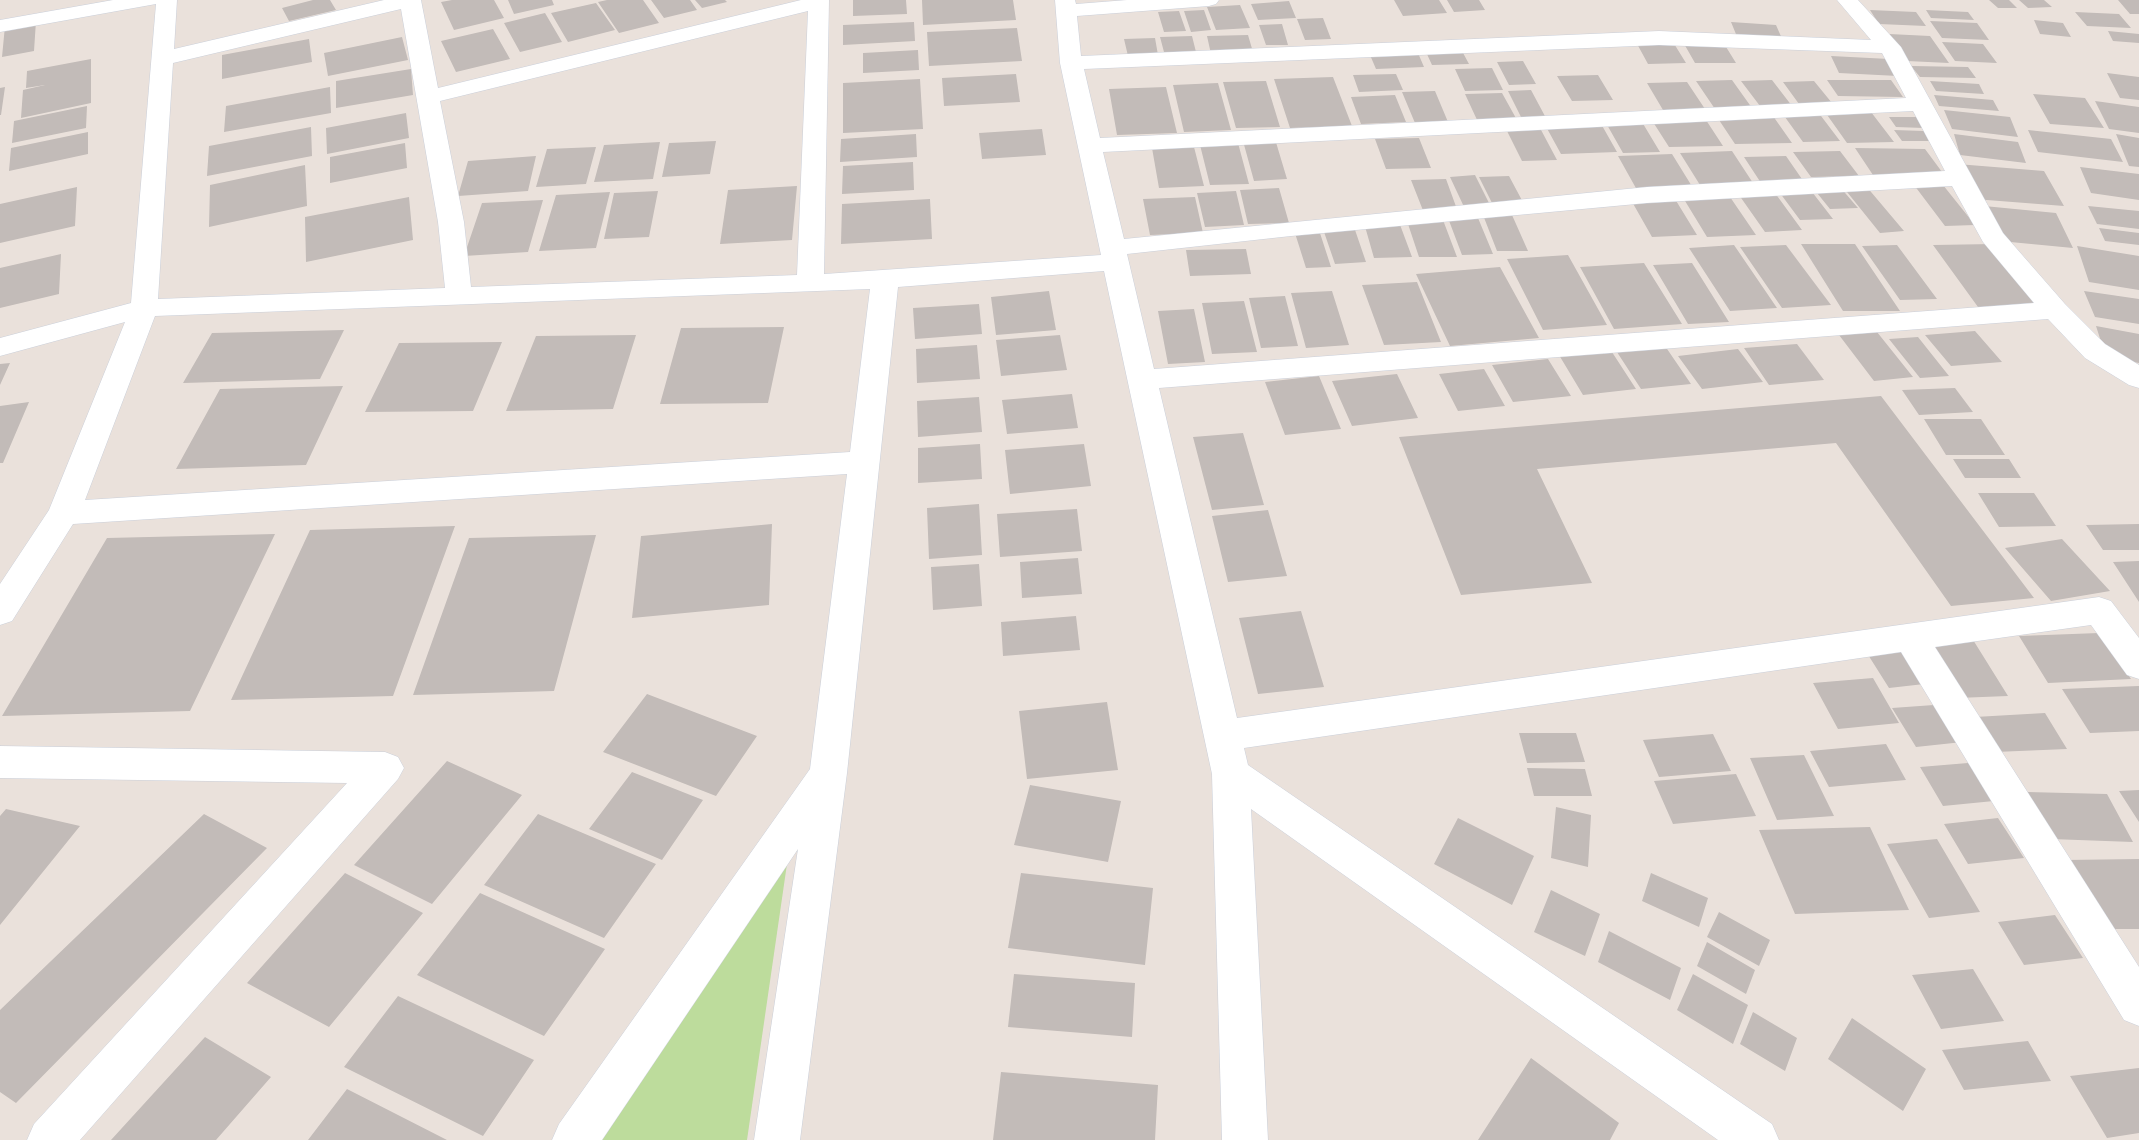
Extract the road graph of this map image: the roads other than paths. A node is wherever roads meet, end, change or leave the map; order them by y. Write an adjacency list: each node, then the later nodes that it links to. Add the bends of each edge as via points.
1 (149, 0): 8 (street)
2 (167, 0): 10 (street)
3 (410, 0): 10 (street); 12 (street)
4 (1209, 0): 7 (street)
5 (1847, 0): 9 (street)
6 (819, 1): 12 (street); 18 (street)
7 (1066, 6): 11 (street)
8 (0, 26)
9 (1890, 47): 11 (street, via 1659,38); 13 (street)
10 (162, 59): 20 (street)
11 (1071, 63): 14 (street)
12 (426, 98): 19 (street, via 451,222)
13 (1922, 104): 14 (street); 15 (street)
14 (1089, 146): 16 (street)
15 (1960, 178): 16 (street, via 1647,195 1291,228); 21 (street, via 1992,236)
16 (1113, 255): 17 (street); 24 (street)
17 (885, 280): 18 (street); 25 (street)
18 (810, 284): 19 (street)
19 (459, 297): 20 (street)
20 (144, 308): 22 (street); 26 (street)
21 (2055, 310): 23 (street, via 2095,351); 24 (street)
22 (0, 347)
23 (2139, 378)
24 (1142, 380): 30 (street)
25 (862, 462): 26 (street); 32 (street)
26 (64, 513): 27 (street)
27 (0, 612)
28 (1910, 637): 29 (street, via 2099,610); 30 (street); 33 (street)
29 (2139, 665)
30 (1226, 755): 37 (street); 38 (street)
31 (0, 762): 34 (street, via 386,768)
32 (828, 772): 35 (street); 36 (street)
33 (2139, 1005)
34 (50, 1140)
35 (575, 1140)
36 (777, 1140)
37 (1245, 1140)
38 (1756, 1140)

